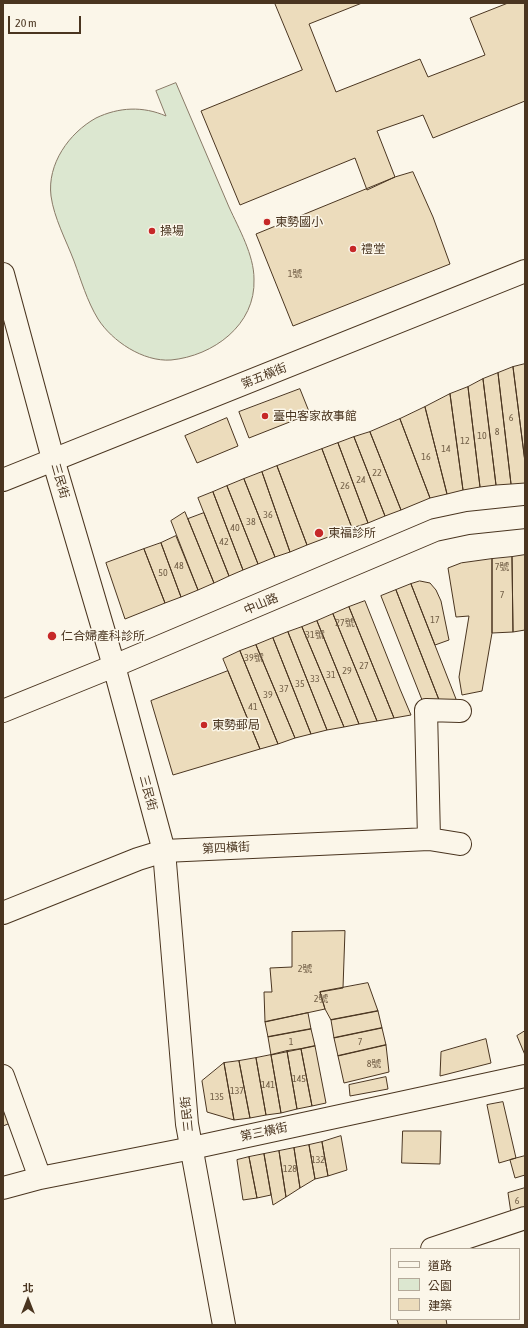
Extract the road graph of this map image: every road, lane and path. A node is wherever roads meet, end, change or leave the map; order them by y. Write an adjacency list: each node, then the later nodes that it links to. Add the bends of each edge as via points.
1 (525, 271): 3 (street, 第五橫街)
2 (3, 274): 3 (street, 三民街)
3 (53, 459): 4 (street, 第五橫街); 6 (street, 三民街)
4 (3, 480)
5 (525, 517): 6 (street, 中山路, via 468,523 435,530)
6 (114, 666): 7 (street, 中山路); 11 (street, 三民街)
7 (3, 711)
8 (460, 711): 9 (street, via 426,710)
9 (429, 839): 10 (street, 第四橫街); 11 (street, 第四橫街)
10 (460, 844)
11 (164, 851): 12 (street, 第四橫街); 15 (street, 三民街, via 187,1124)
12 (3, 913)
13 (3, 1076): 16 (street)
14 (525, 1076): 15 (street, 第三橫街)
15 (192, 1148): 16 (street, 第三橫街); 20 (street, 三民街)
16 (40, 1178): 17 (street, 第三橫街)
17 (3, 1188)
18 (525, 1218): 19 (street)
19 (435, 1248)
20 (224, 1325)

